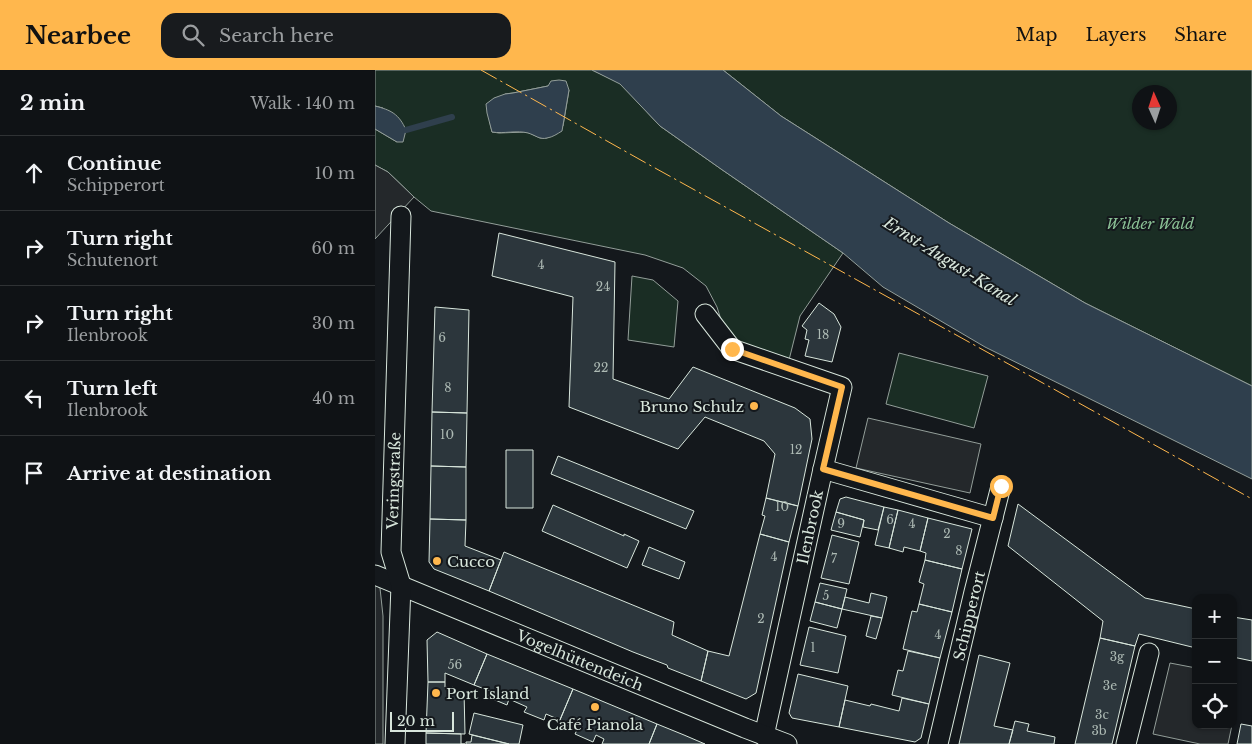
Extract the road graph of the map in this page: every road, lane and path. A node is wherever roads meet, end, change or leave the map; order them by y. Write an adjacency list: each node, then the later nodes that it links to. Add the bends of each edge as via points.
1 (401, 216): 7 (street, Veringstraße, via 391,552)
2 (705, 314): 3 (street, Ilenbrook, via 732,349 842,387)
3 (823, 469): 5 (street); 9 (street, Ilenbrook)
4 (1001, 486): 5 (street, Schipperort)
5 (993, 518): 12 (street, Schipperort)
6 (375, 575): 7 (street, Vogelhüttendeich)
7 (401, 585): 9 (street, Vogelhüttendeich); 10 (street, Veringstraße)
8 (1149, 653): 13 (street)
9 (764, 736): 11 (street, Vogelhüttendeich)
10 (395, 744)
11 (787, 744)
12 (938, 744)
13 (1126, 744)

